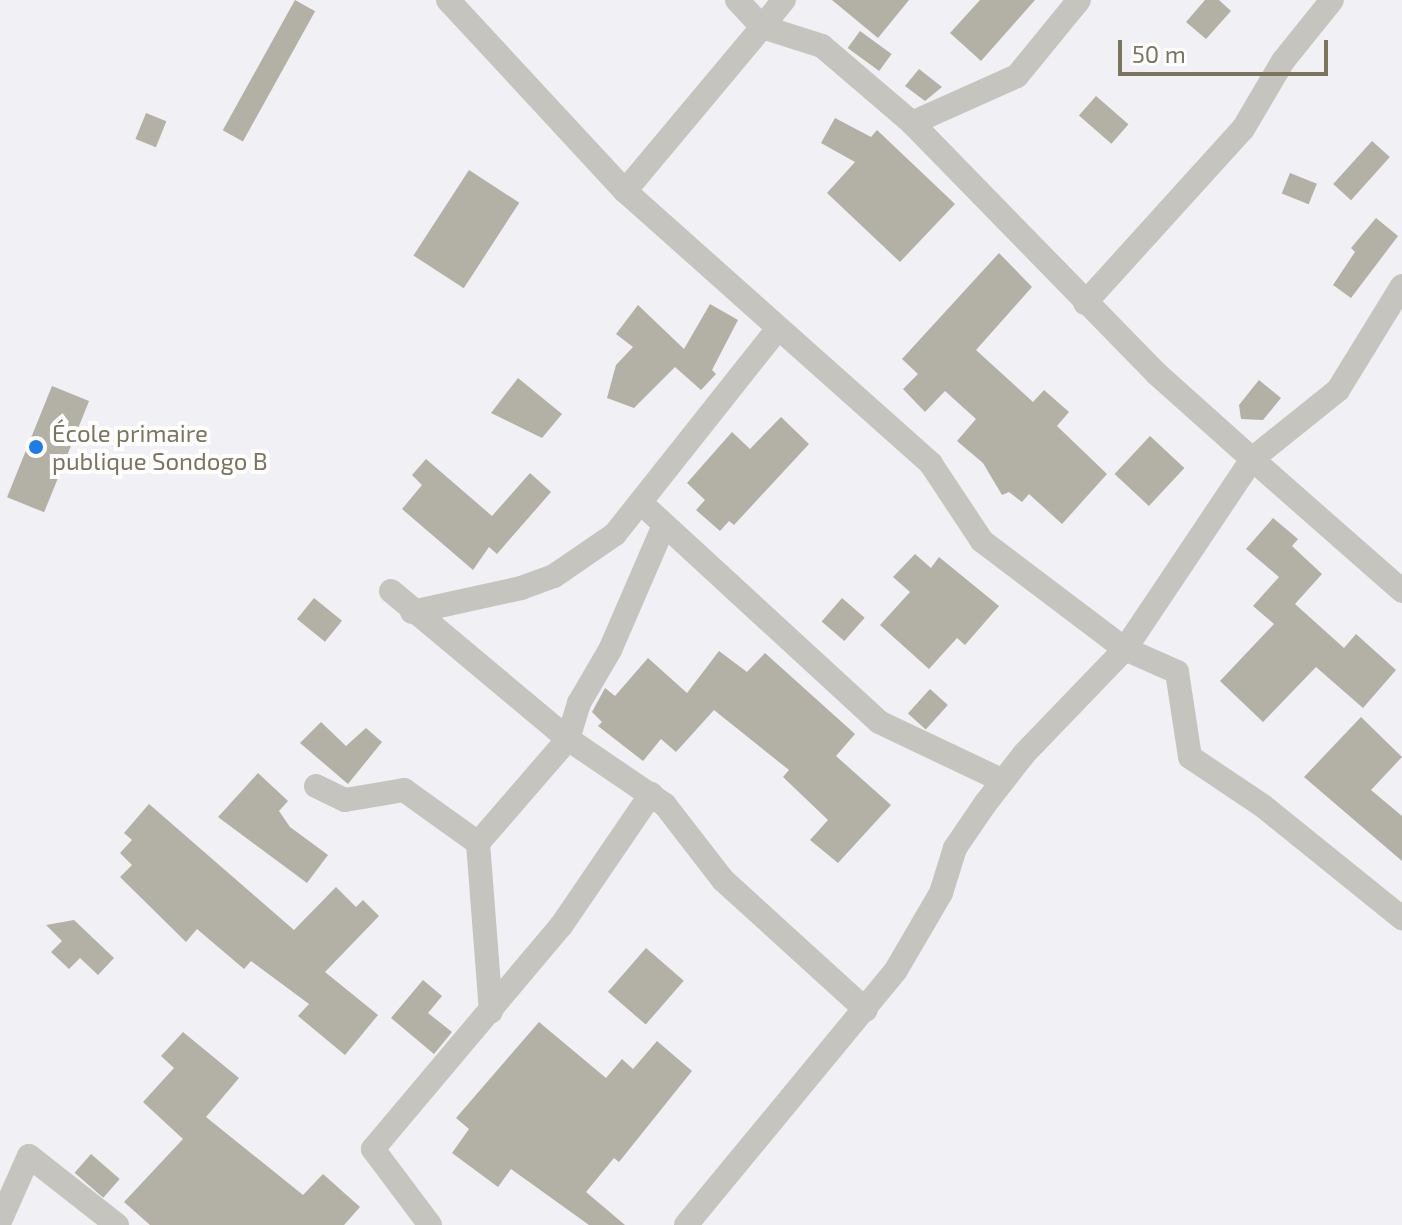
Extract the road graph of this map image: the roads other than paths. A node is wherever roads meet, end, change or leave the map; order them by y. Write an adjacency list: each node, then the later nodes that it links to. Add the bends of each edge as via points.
1 (448, 0): 8 (street)
2 (737, 0): 6 (street)
3 (784, 0): 6 (street)
4 (1079, 0): 7 (street, via 1017,76)
5 (1332, 0): 10 (street, via 1283,61 1243,129)
6 (762, 27): 7 (street, via 822,46); 8 (street)
7 (912, 123): 10 (street)
8 (625, 191): 11 (street)
9 (1402, 286): 12 (street, via 1338,390)
10 (1085, 303): 12 (street)
11 (776, 331): 13 (street); 18 (street, via 931,464 982,541)
12 (1252, 459): 16 (street); 18 (street)
13 (641, 503): 14 (street); 17 (street, via 615,534 554,576)
14 (664, 525): 19 (street, via 610,650 579,703); 20 (street, via 879,722)
15 (391, 591): 17 (street)
16 (1402, 591)
17 (412, 612): 19 (street)
18 (1125, 649): 20 (street); 24 (street, via 1177,672 1190,757)
19 (568, 739): 22 (street); 23 (street)
20 (1003, 781): 25 (street, via 955,848 941,893)
21 (316, 786): 23 (street, via 345,800 404,790)
22 (651, 794): 25 (street, via 747,904); 26 (street, via 561,926)
23 (478, 843): 26 (street)
24 (1402, 918)
25 (866, 1010): 30 (street)
26 (491, 1012): 29 (street, via 373,1149)
27 (2, 1213): 28 (street, via 29,1156)
28 (117, 1225)
29 (430, 1225)
30 (686, 1225)

